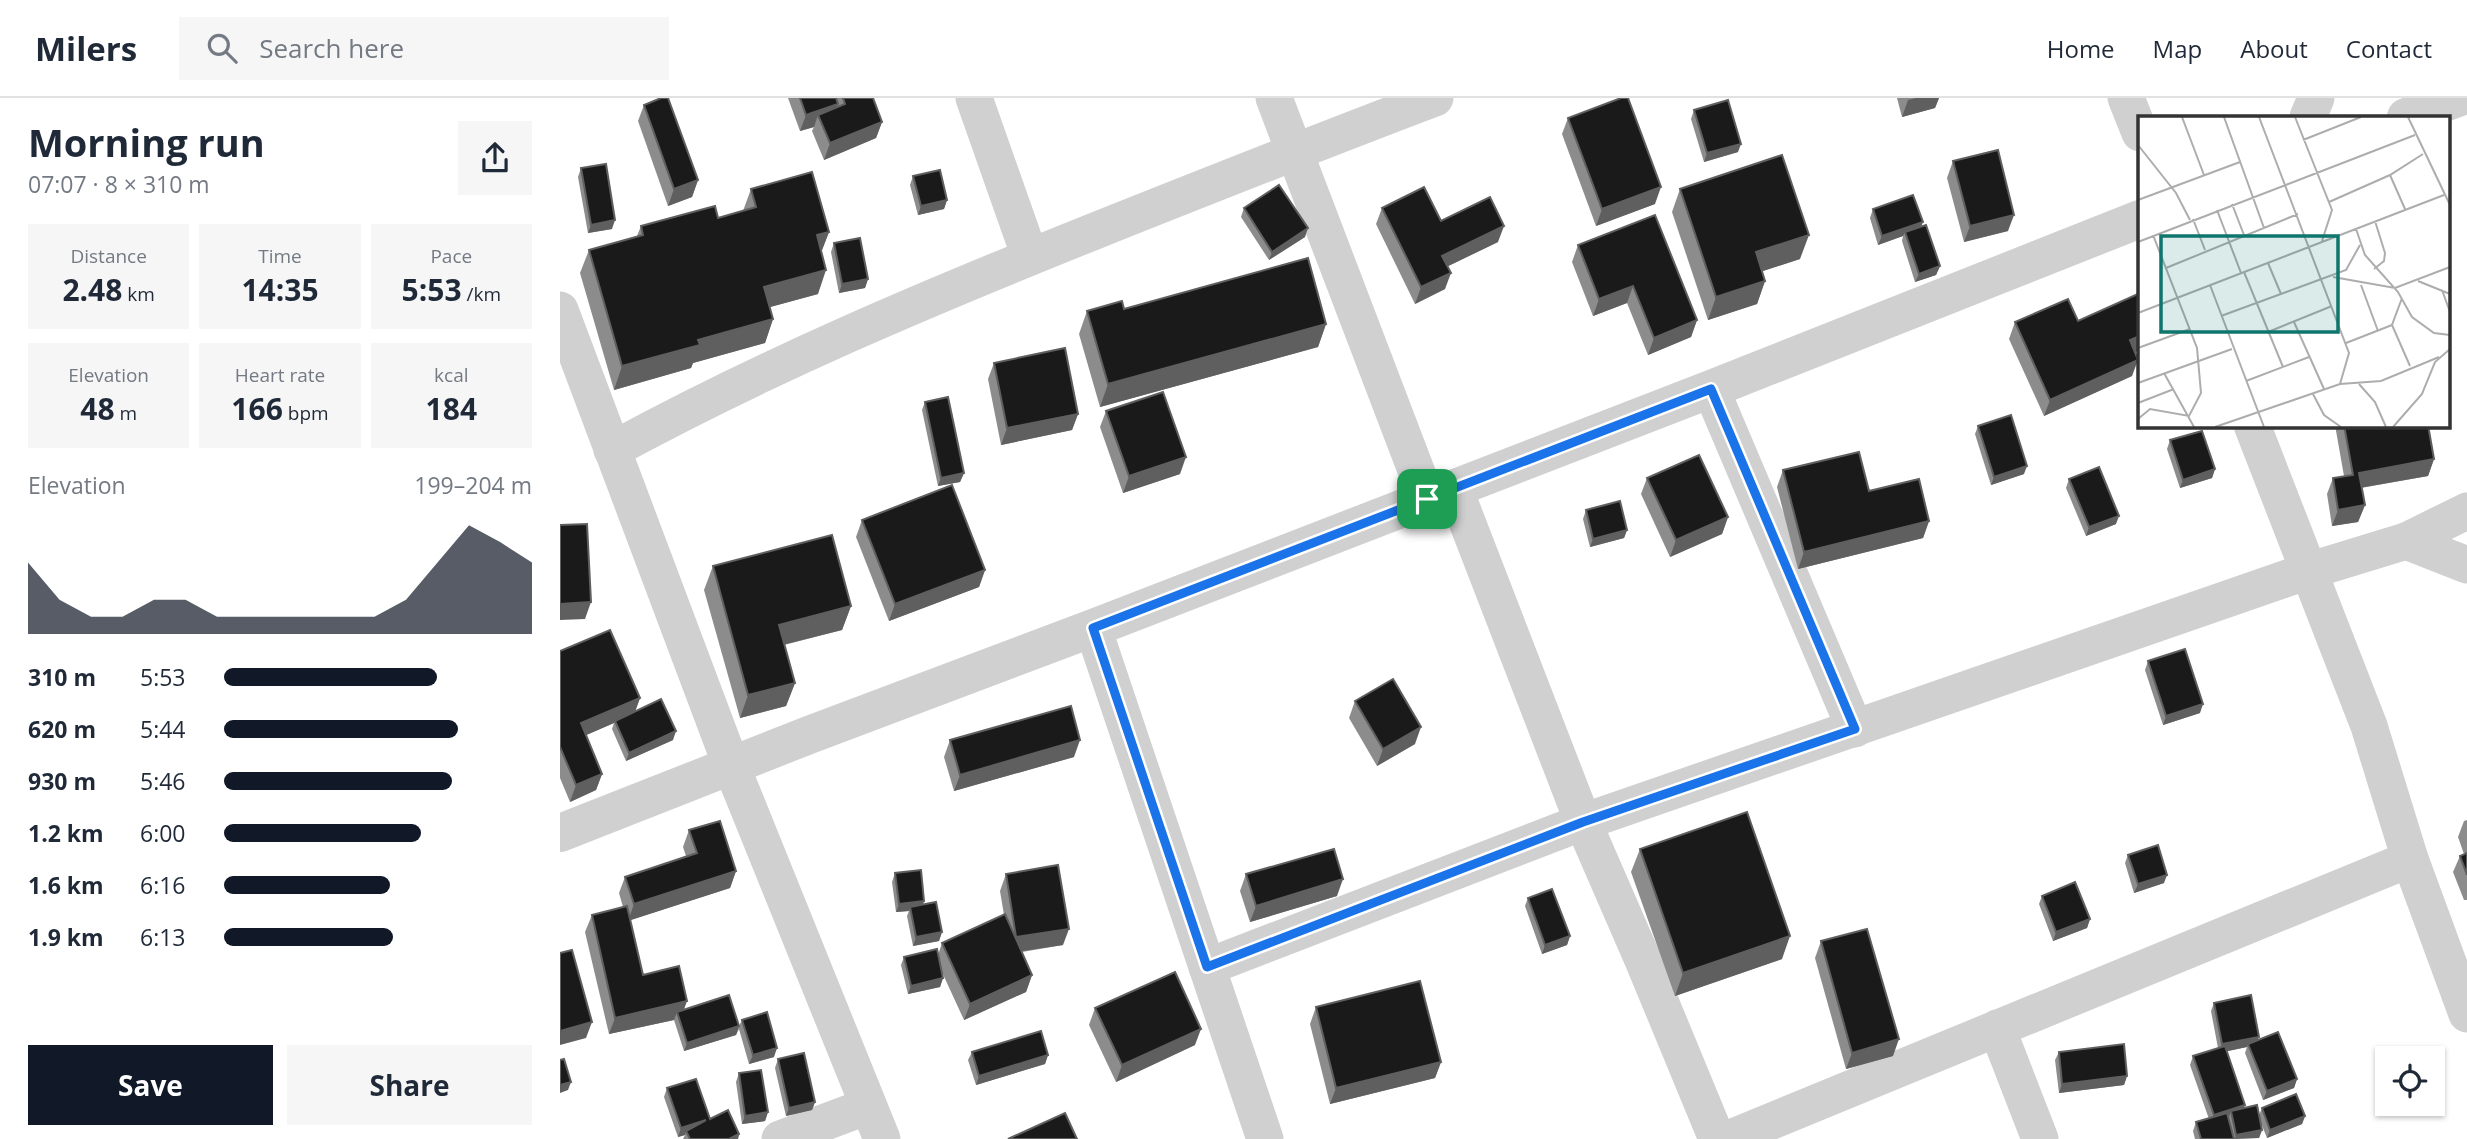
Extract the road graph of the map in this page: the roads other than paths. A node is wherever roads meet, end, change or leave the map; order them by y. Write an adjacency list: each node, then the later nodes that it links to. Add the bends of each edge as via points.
1 (974, 98): 12 (street)
2 (1274, 98): 10 (street)
3 (1435, 98): 10 (street)
4 (2126, 98): 9 (street)
5 (2316, 98): 7 (street)
6 (2458, 98): 8 (street)
7 (2308, 116)
8 (2409, 116)
9 (2138, 128)
10 (1295, 152): 12 (street); 17 (street)
11 (2138, 220): 14 (street)
12 (1030, 257): 16 (street, via 831,341)
13 (560, 310): 16 (street)
14 (1711, 389): 17 (street); 23 (street)
15 (2253, 427): 21 (street)
16 (612, 450): 24 (street)
17 (1440, 494): 22 (street); 25 (street)
18 (2467, 510): 19 (street)
19 (2406, 541): 20 (street); 21 (street)
20 (2467, 565)
21 (2308, 571): 23 (street); 27 (street, via 2369,726)
22 (1093, 628): 24 (street); 28 (street)
23 (1855, 729): 25 (street)
24 (730, 765): 26 (street); 31 (street)
25 (1583, 822): 28 (street); 34 (street)
26 (560, 833)
27 (2410, 859): 29 (street); 30 (street)
28 (1207, 967): 33 (street)
29 (2467, 1014)
30 (1997, 1028): 35 (street); 36 (street)
31 (875, 1123): 32 (street)
32 (780, 1139)
33 (1265, 1139)
34 (1717, 1139)
35 (1728, 1139)
36 (2040, 1139)

